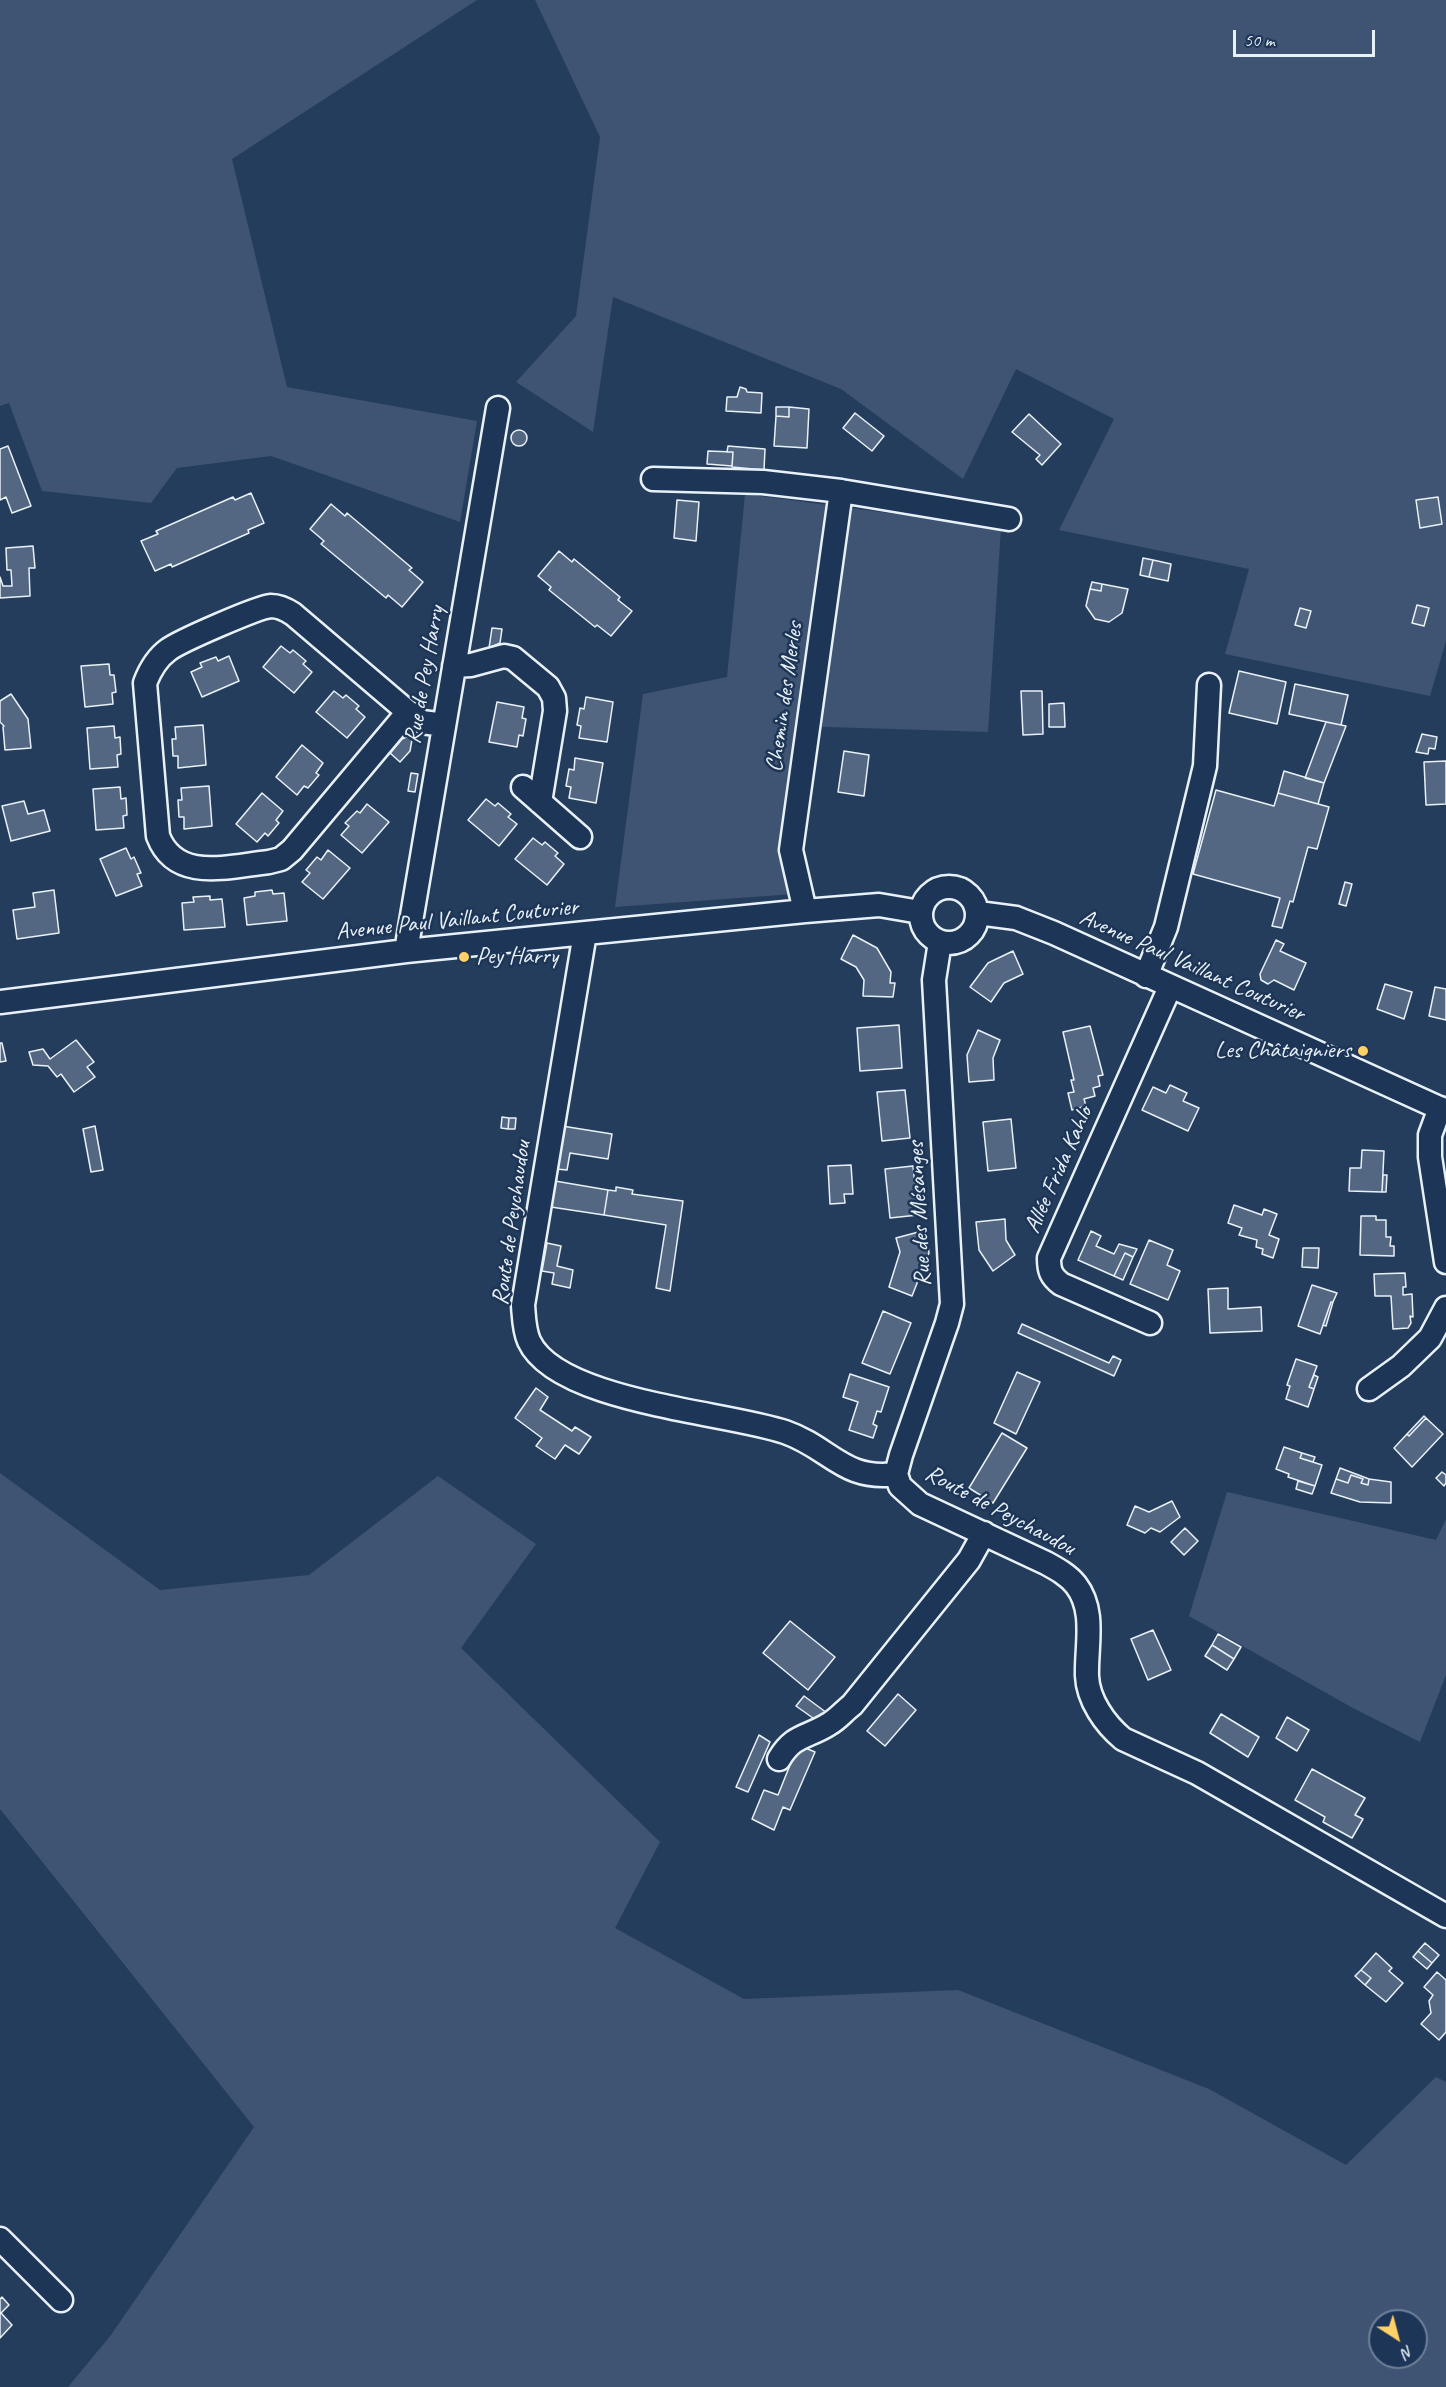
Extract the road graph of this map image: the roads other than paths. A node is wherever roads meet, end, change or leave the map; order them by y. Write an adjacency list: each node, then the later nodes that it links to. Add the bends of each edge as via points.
1 (498, 408): 5 (street, Rue de Pey Harry)
2 (653, 479): 3 (street, via 763,482)
3 (841, 491): 4 (street); 12 (street, Chemin des Merles, via 791,850)
4 (1009, 519)
5 (454, 666): 8 (street, Rue de Pey Harry); 10 (street, via 504,656 513,658 548,687 555,711)
6 (1209, 685): 18 (street, via 1205,766 1166,927)
7 (408, 712): 7 (street, via 283,608 259,610 178,644 157,660 145,683 161,844 177,861 196,868 281,859); 8 (street, via 422,722)
8 (444, 725): 17 (street, Rue de Pey Harry)
9 (523, 787): 10 (street)
10 (540, 802): 11 (street)
11 (580, 837)
12 (805, 911): 13 (street, Avenue Paul Vaillant Couturier, via 879,905); 15 (street, Avenue Paul Vaillant Couturier)
13 (920, 912): 14 (street, via 928,895 945,886 963,890 976,904); 16 (street, via 923,927)
14 (978, 913): 16 (street, via 969,935 956,943); 18 (street, Avenue Paul Vaillant Couturier, via 1016,918)
15 (585, 933): 17 (street, Avenue Paul Vaillant Couturier); 26 (street, Route de Peychaudou, via 524,1305 530,1342 539,1355 580,1380 639,1401 786,1432 863,1474)
16 (940, 942): 26 (street, Rue des Mésanges, via 934,980 952,1304)
17 (406, 951): 20 (street, Avenue Paul Vaillant Couturier)
18 (1146, 976): 19 (street, Avenue Paul Vaillant Couturier)
19 (1170, 987): 21 (street, Avenue Paul Vaillant Couturier); 24 (street, Allée Frida Kahlo, via 1049,1258 1049,1269 1061,1284)
20 (0, 1002)
21 (1443, 1110): 22 (street, via 1430,1135 1430,1157)
22 (1446, 1262)
23 (1446, 1308): 25 (street, via 1430,1338)
24 (1150, 1323)
25 (1369, 1389)
26 (896, 1474): 27 (street, Route de Peychaudou, via 900,1486 920,1504)
27 (984, 1533): 28 (street, via 969,1560 852,1705 833,1722 795,1739); 29 (street, Route de Peychaudou, via 1046,1563 1076,1586 1087,1611 1090,1690 1112,1731 1197,1773)
28 (779, 1759)
29 (1446, 1916)
30 (0, 2239): 31 (street)
31 (61, 2300)

